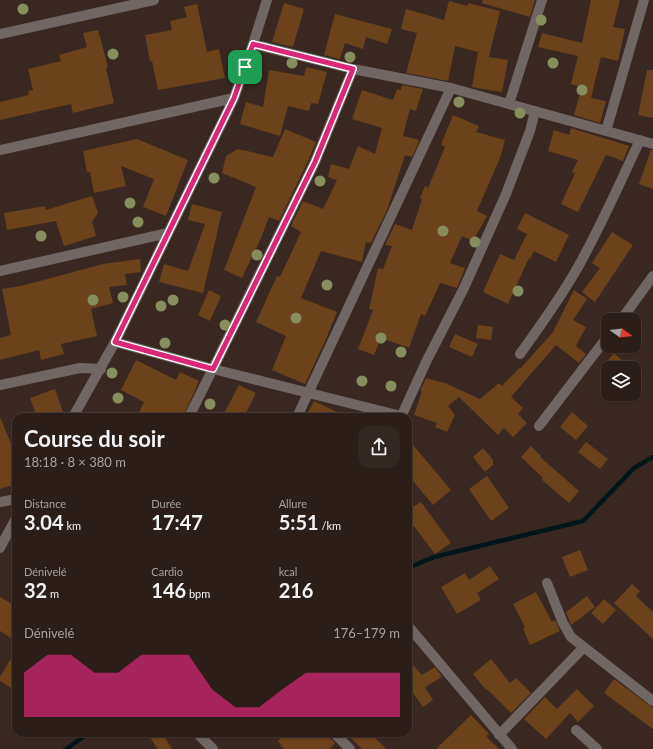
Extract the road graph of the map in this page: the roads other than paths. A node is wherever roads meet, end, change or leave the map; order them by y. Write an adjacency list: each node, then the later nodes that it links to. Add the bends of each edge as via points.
1 (154, 0): 5 (street)
2 (267, 0): 6 (street)
3 (542, 0): 10 (street)
4 (644, 0): 12 (street)
5 (0, 34)
6 (253, 44): 7 (street); 9 (street)
7 (353, 69): 8 (street); 24 (street, via 315,162)
8 (450, 88): 10 (street); 26 (street)
9 (234, 98): 15 (street); 16 (street)
10 (509, 104): 11 (street)
11 (535, 111): 12 (street); 31 (street, via 496,216)
12 (606, 131): 13 (street)
13 (640, 140): 14 (street); 22 (street, via 578,267)
14 (653, 144)
15 (0, 150)
16 (168, 233): 17 (street); 20 (street)
17 (0, 270)
18 (653, 276): 19 (street)
19 (625, 313)
20 (115, 342): 23 (street); 24 (street)
21 (601, 345): 32 (street)
22 (520, 354)
23 (101, 369): 25 (street, via 80,368); 27 (street)
24 (213, 369): 26 (street); 28 (street)
25 (0, 385)
26 (308, 392): 29 (street); 30 (street)
27 (75, 413)
28 (191, 413)
29 (299, 413)
30 (389, 413)
31 (402, 413)
32 (539, 426)
33 (12, 500): 34 (street)
34 (0, 502)
35 (12, 526): 36 (street)
36 (0, 548)
37 (547, 583): 39 (street, via 571,637)
38 (412, 632): 42 (street)
39 (584, 647): 40 (street); 42 (street)
40 (653, 701)
41 (576, 730): 48 (street)
42 (499, 735): 47 (street)
43 (201, 737): 45 (street)
44 (338, 737): 46 (street)
45 (213, 749)
46 (350, 749)
47 (512, 749)
48 (597, 749)

